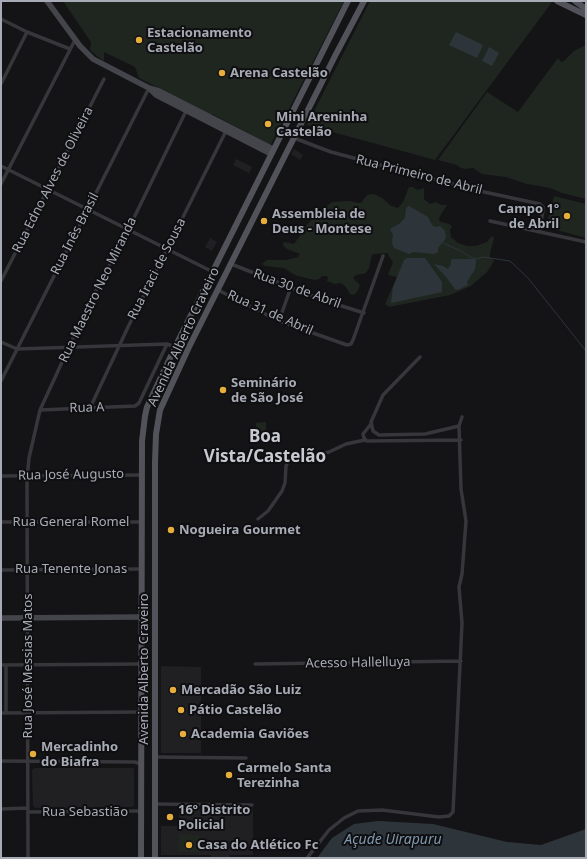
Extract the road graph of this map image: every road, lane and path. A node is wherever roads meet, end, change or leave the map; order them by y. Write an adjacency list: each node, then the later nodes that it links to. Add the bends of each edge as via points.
1 (48, 1): 11 (street)
2 (348, 1): 19 (main road, Avenida Alberto Craveiro)
3 (364, 1): 18 (main road, Avenida Alberto Craveiro)
4 (557, 1): 8 (main road)
5 (564, 1): 8 (main road)
6 (575, 1): 7 (main road)
7 (586, 9)
8 (586, 15)
9 (1, 19): 10 (street)
10 (28, 32): 12 (street); 14 (street)
11 (75, 40): 12 (street); 15 (street, via 93,59)
12 (70, 49): 21 (street)
13 (104, 79): 23 (street, Rua Edno Alves de Oliveira)
14 (1, 84)
15 (149, 88): 16 (street, via 156,95); 19 (street); 24 (street, Rua Inês Brasil)
16 (186, 111): 17 (street); 26 (street, Rua Maestro Neo Miranda)
17 (226, 132): 19 (street); 29 (street, Rua Iraci de Sousa)
18 (294, 138): 27 (street, Rua Primeiro de Abril, via 338,154 540,204 543,211); 31 (main road, Avenida Alberto Craveiro)
19 (272, 152): 32 (main road, Avenida Alberto Craveiro)
20 (1, 166): 21 (street)
21 (8, 170): 22 (street); 23 (street)
22 (1, 184)
23 (48, 189): 24 (street); 33 (street, Rua Edno Alves de Oliveira)
24 (88, 209): 26 (street); 43 (street, Rua Inês Brasil)
25 (490, 221): 27 (street)
26 (128, 230): 29 (street); 41 (street, Rua Maestro Neo Miranda)
27 (539, 232): 28 (street)
28 (586, 242)
29 (167, 249): 32 (street); 40 (street, Rua Iraci de Sousa)
30 (384, 256): 36 (street)
31 (231, 264): 34 (street, Rua 30 de Abril); 35 (main road, Avenida Alberto Craveiro)
32 (213, 272): 42 (main road, Avenida Alberto Craveiro)
33 (1, 281)
34 (290, 288): 36 (street, Rua 30 de Abril); 37 (street)
35 (218, 290): 37 (street, Rua 31 de Abril); 44 (main road, Avenida Alberto Craveiro)
36 (364, 313): 37 (street, Rua 31 de Abril, via 351,344 347,345)
37 (279, 321)
38 (1, 342): 43 (street)
39 (167, 344): 40 (street); 42 (street); 47 (street, Rua A, via 139,403 135,406)
40 (119, 345): 41 (street); 47 (street, Rua Iraci de Sousa)
41 (68, 347): 43 (street); 48 (street, Rua Maestro Neo Miranda)
42 (175, 347): 44 (main road); 54 (main road, Avenida Alberto Craveiro, via 147,407 142,433)
43 (17, 349): 46 (street, Rua Inês Brasil)
44 (187, 353): 77 (main road, Avenida Alberto Craveiro, via 160,410 156,434)
45 (420, 357): 50 (street, via 383,395)
46 (1, 381)
47 (90, 408): 48 (street, Rua A)
48 (40, 410): 55 (street, Rua Maestro Neo Miranda)
49 (462, 417): 51 (street)
50 (371, 424): 51 (street, via 375,433 382,435 425,434); 52 (street, via 363,434)
51 (459, 426): 53 (street)
52 (365, 440): 53 (street); 57 (street, via 317,455 290,457 282,491 268,511)
53 (460, 440): 67 (street, via 461,489 466,521 459,587 462,623)
54 (142, 474): 55 (street, Rua José Augusto); 60 (main road, Avenida Alberto Craveiro)
55 (27, 475): 56 (street, Rua José Augusto); 59 (street, Rua José Messias Matos)
56 (1, 476)
57 (258, 519)
58 (1, 522): 59 (street, Rua General Romel)
59 (27, 522): 60 (street, Rua General Romel); 63 (street, Rua José Messias Matos)
60 (142, 522): 61 (main road, Avenida Alberto Craveiro)
61 (142, 569): 63 (street, Rua Tenente Jonas); 64 (main road, Avenida Alberto Craveiro)
62 (1, 570): 63 (street, Rua Tenente Jonas)
63 (28, 570): 66 (street, Rua José Messias Matos)
64 (141, 617): 66 (street); 71 (main road, Avenida Alberto Craveiro)
65 (1, 618): 66 (street)
66 (28, 618): 70 (street, Rua José Messias Matos)
67 (461, 661): 72 (street, Acesso Hallelluya); 91 (street, via 452,814 439,817 382,810 358,811 329,830)
68 (1, 664): 69 (street)
69 (6, 664): 70 (street); 76 (street)
70 (28, 664): 71 (street); 73 (street, Rua José Messias Matos)
71 (141, 664): 74 (main road, Avenida Alberto Craveiro)
72 (254, 664)
73 (28, 712): 74 (street); 76 (street); 80 (street, Rua José Messias Matos)
74 (141, 712): 81 (main road, Avenida Alberto Craveiro)
75 (1, 713): 76 (street)
76 (6, 713)
77 (155, 757): 78 (street); 82 (main road, Avenida Alberto Craveiro)
78 (246, 758)
79 (1, 761): 80 (street)
80 (28, 761): 81 (street); 86 (street, Rua José Messias Matos)
81 (141, 764): 82 (main road); 87 (main road, Avenida Alberto Craveiro)
82 (155, 767): 83 (main road, Avenida Alberto Craveiro)
83 (154, 804): 84 (street); 90 (main road, Avenida Alberto Craveiro)
84 (252, 805)
85 (1, 809): 86 (street, Rua Sebastião)
86 (28, 810): 87 (street, Rua Sebastião); 88 (street, Rua José Messias Matos)
87 (141, 811): 89 (main road, Avenida Alberto Craveiro)
88 (28, 858)
89 (141, 858)
90 (155, 858)
91 (307, 858)

